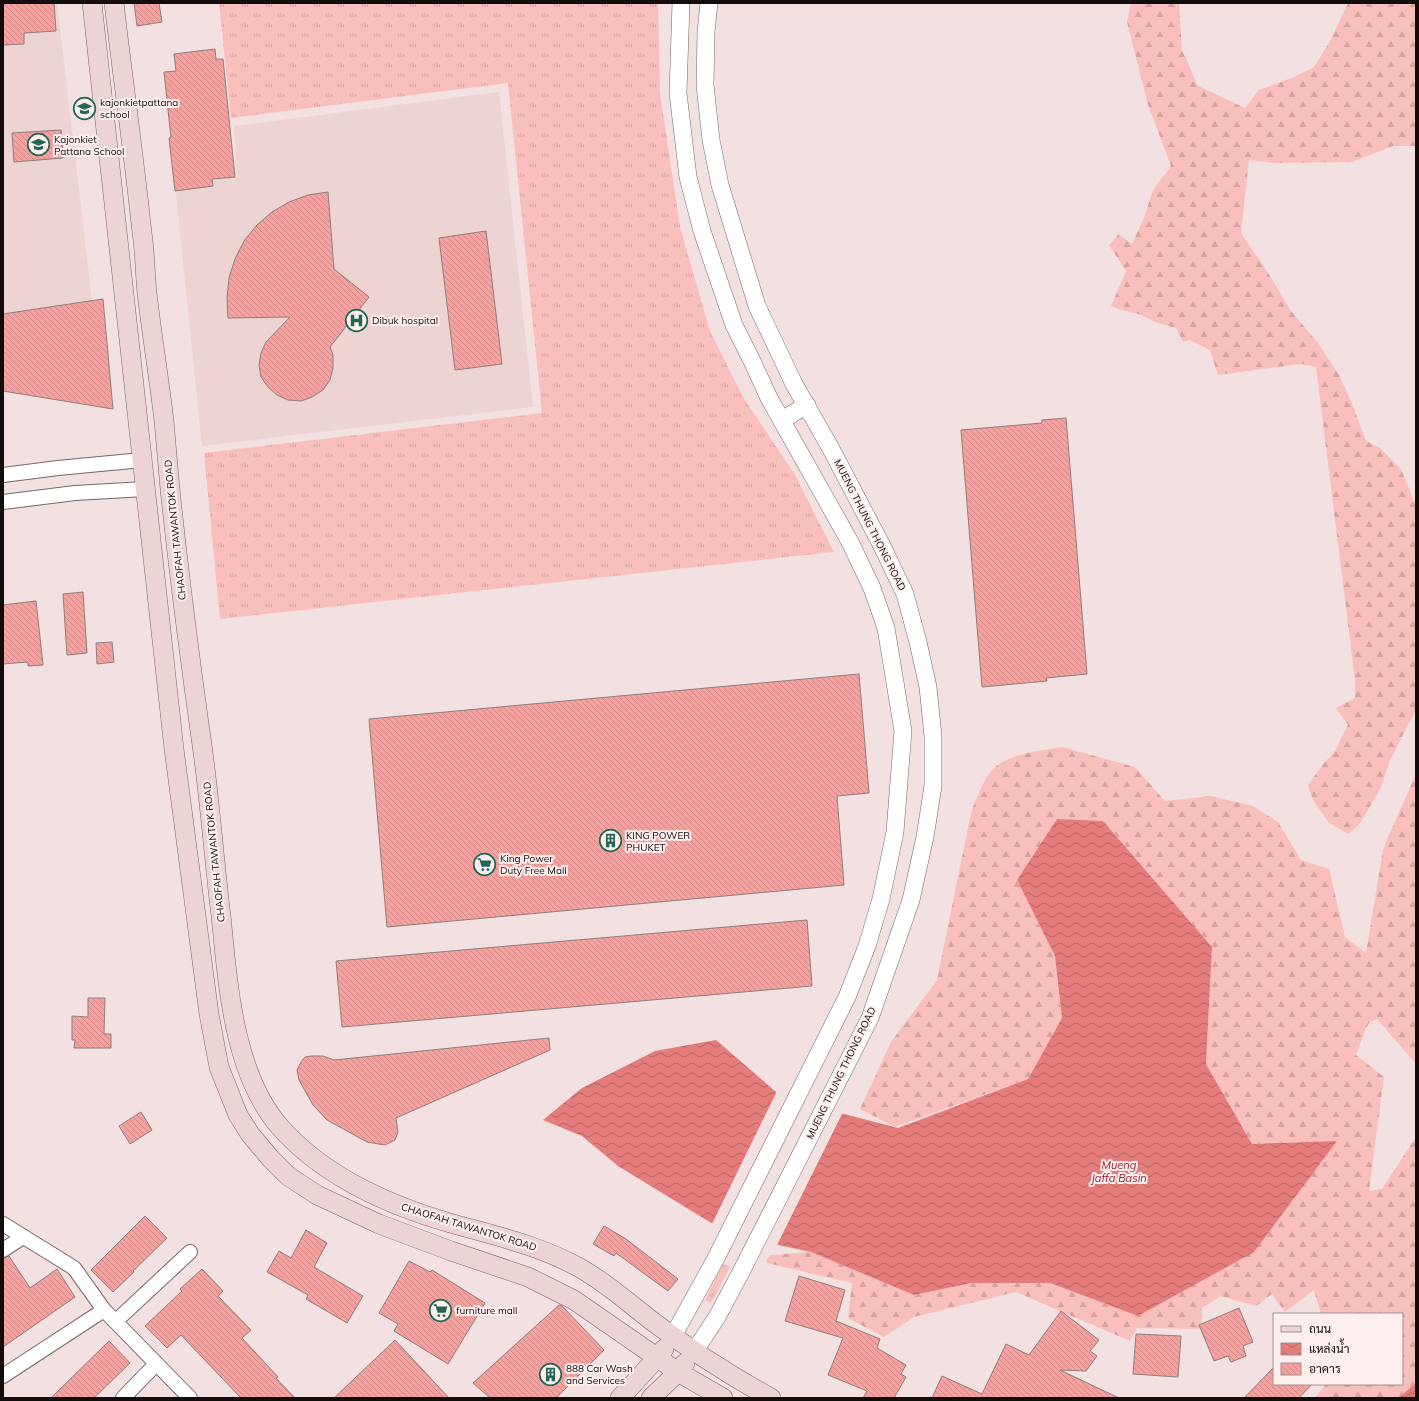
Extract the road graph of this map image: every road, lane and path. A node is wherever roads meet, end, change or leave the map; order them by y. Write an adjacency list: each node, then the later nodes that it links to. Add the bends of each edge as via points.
1 (92, 3): 7 (main road)
2 (114, 3): 17 (main road, CHAOFAH TAWANTOK ROAD, via 224,951 236,1029 251,1078 277,1124 302,1150 336,1174 397,1205 551,1253 583,1270)
3 (681, 3): 6 (street, via 678,93 688,177 702,231 734,324)
4 (709, 3): 5 (street, MUENG THUNG THONG ROAD, via 705,85 711,140 720,185 757,306 794,384)
5 (807, 405): 6 (street); 18 (street, MUENG THUNG THONG ROAD, via 881,544 904,594 928,687 933,786 911,900 870,1018 741,1272 717,1317)
6 (782, 420): 17 (street, via 850,542 872,588 886,628 903,731 896,832 881,899 848,997 715,1260)
7 (142, 460): 8 (street); 9 (main road)
8 (3, 475)
9 (145, 489): 10 (street, via 75,493); 19 (main road, via 174,749 214,1043 219,1067 238,1115 260,1147 288,1176 317,1195 379,1224 528,1277 574,1300)
10 (3, 502)
11 (3, 1224): 12 (street)
12 (23, 1237): 13 (street); 15 (street, via 74,1268)
13 (3, 1250)
14 (190, 1252): 16 (street)
15 (104, 1310): 16 (street); 22 (street)
16 (116, 1321): 20 (street)
17 (673, 1336): 18 (main road, CHAOFAH TAWANTOK ROAD); 19 (main road)
18 (694, 1352): 21 (main road); 28 (main road, CHAOFAH TAWANTOK ROAD)
19 (658, 1358): 21 (main road); 25 (main road)
20 (156, 1364): 23 (street); 24 (street)
21 (678, 1372): 26 (main road); 27 (main road)
22 (3, 1376)
23 (123, 1398)
24 (190, 1398)
25 (620, 1398)
26 (651, 1398)
27 (723, 1398)
28 (771, 1398)

